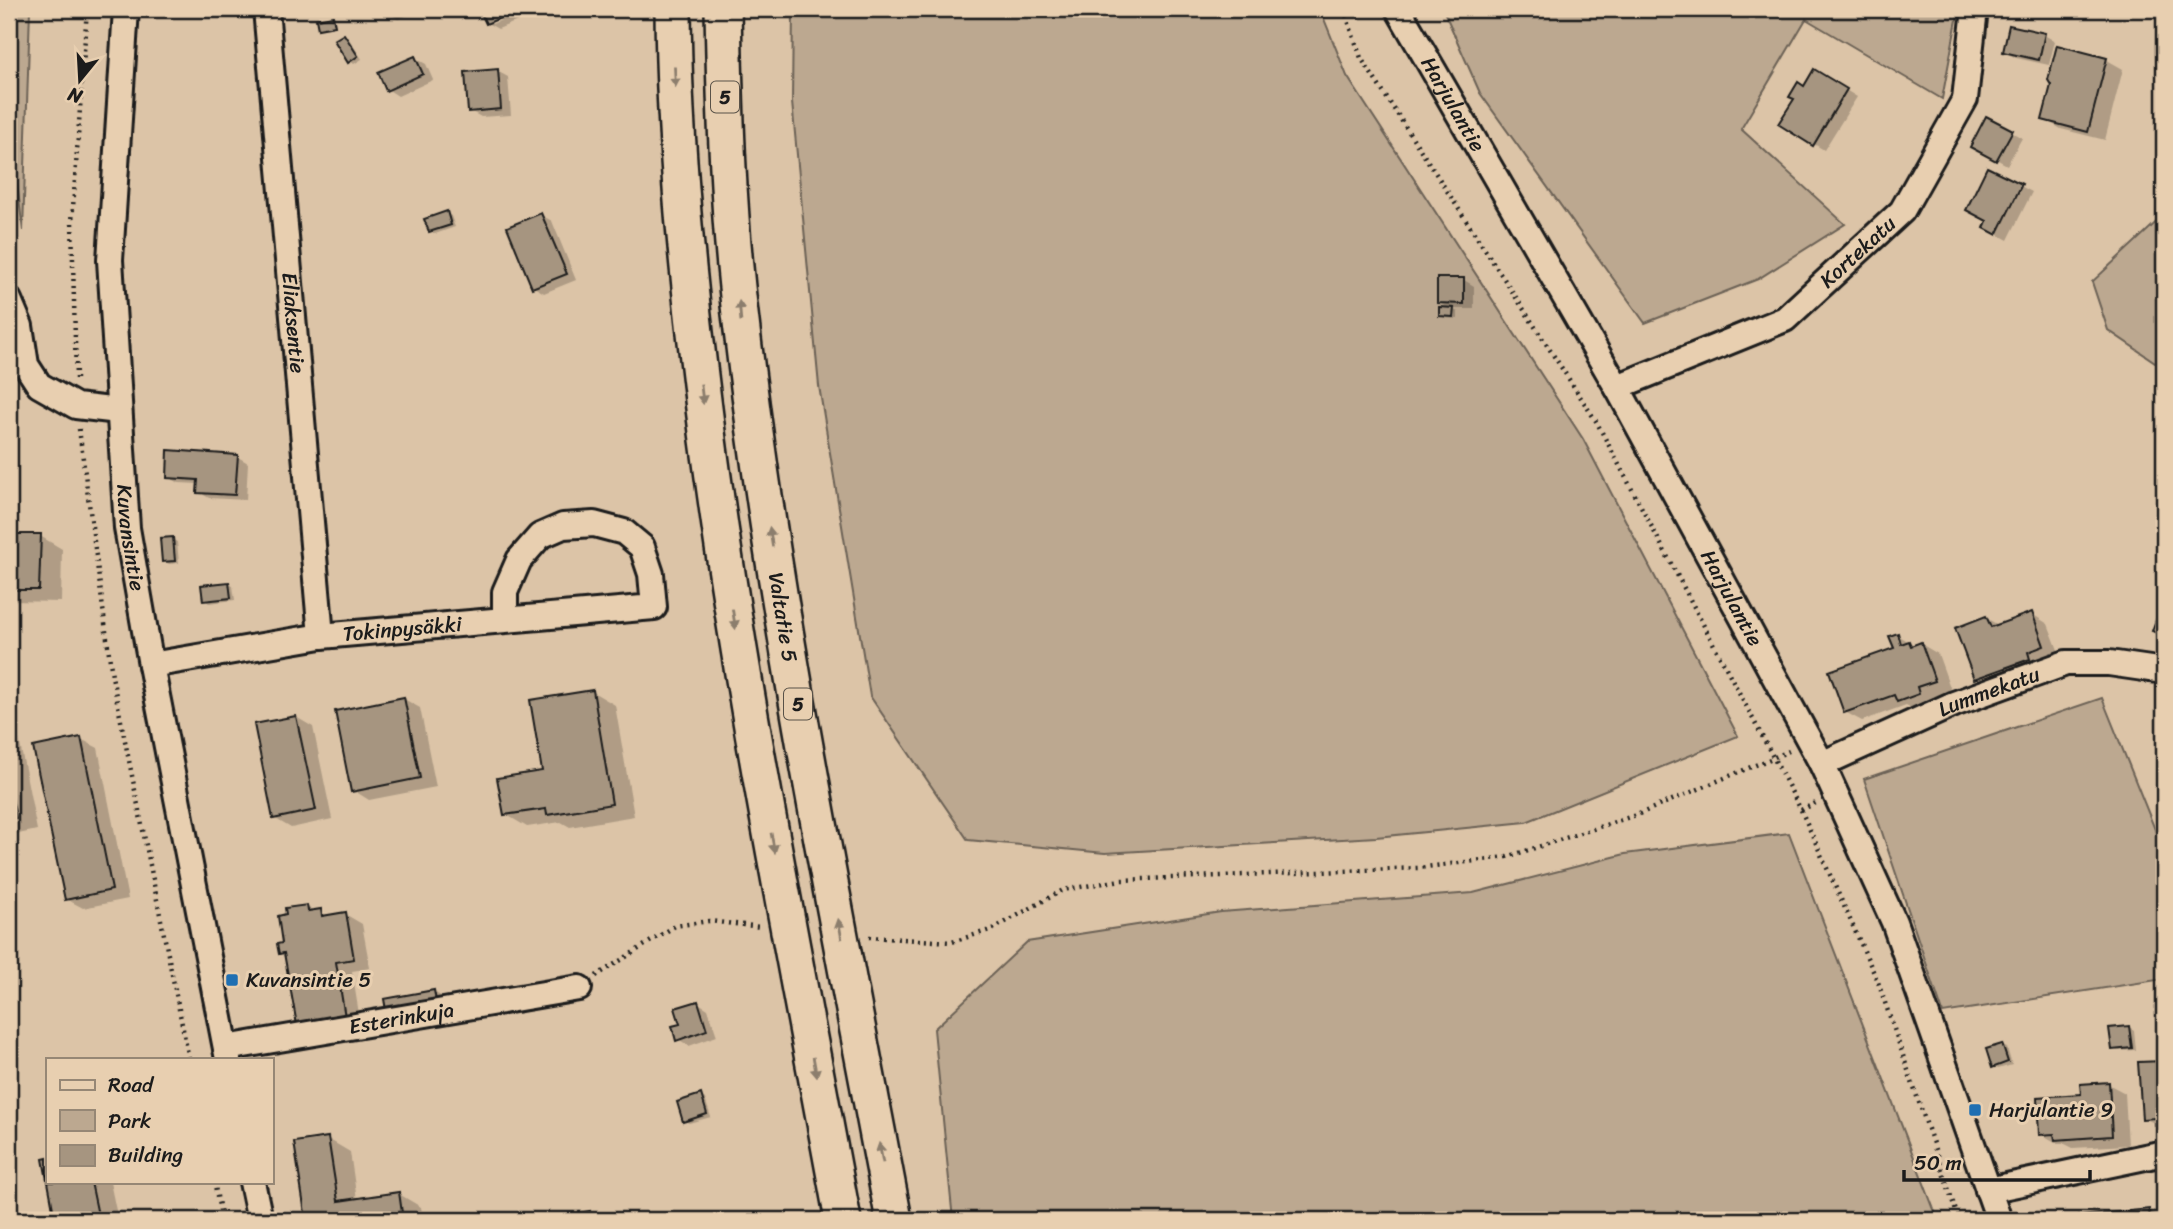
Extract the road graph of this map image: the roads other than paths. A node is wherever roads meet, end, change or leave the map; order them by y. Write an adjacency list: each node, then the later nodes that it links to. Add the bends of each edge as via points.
1 (126, 9): 9 (street, Kuvansintie, via 110,260)
2 (266, 9): 11 (street, Eliaksentie)
3 (673, 9): 21 (highway, one-way to 21, via 681,199 720,536)
4 (723, 9): 22 (highway, Valtatie 5 / 5, one-way to 4, via 787,643 763,489 740,321 728,184)
5 (1398, 9): 8 (street, Harjulantie)
6 (1975, 9): 8 (street, Kortekatu, via 1965,99 1902,211 1785,319)
7 (9, 300): 9 (street, via 20,326 26,365 39,385 76,406)
8 (1617, 387): 14 (street, Harjulantie)
9 (119, 411): 12 (street, Kuvansintie, via 127,528)
10 (505, 620): 10 (street, Tokinpysäkki, via 654,607 651,574 642,547 624,532 594,524 563,526 540,536 520,560 505,592); 11 (street, Tokinpysäkki)
11 (321, 636): 12 (street, Tokinpysäkki)
12 (151, 665): 16 (street, Kuvansintie)
13 (2164, 671): 14 (street, Lummekatu, via 2066,663 1954,704)
14 (1822, 764): 19 (street, Harjulantie, via 1894,922)
15 (579, 988): 16 (street, Esterinkuja)
16 (227, 1053)
17 (2164, 1153): 19 (street)
18 (252, 1184): 20 (street)
19 (1988, 1190): 23 (street, Harjulantie)
20 (260, 1220)
21 (843, 1220)
22 (894, 1220)
23 (1999, 1220)

